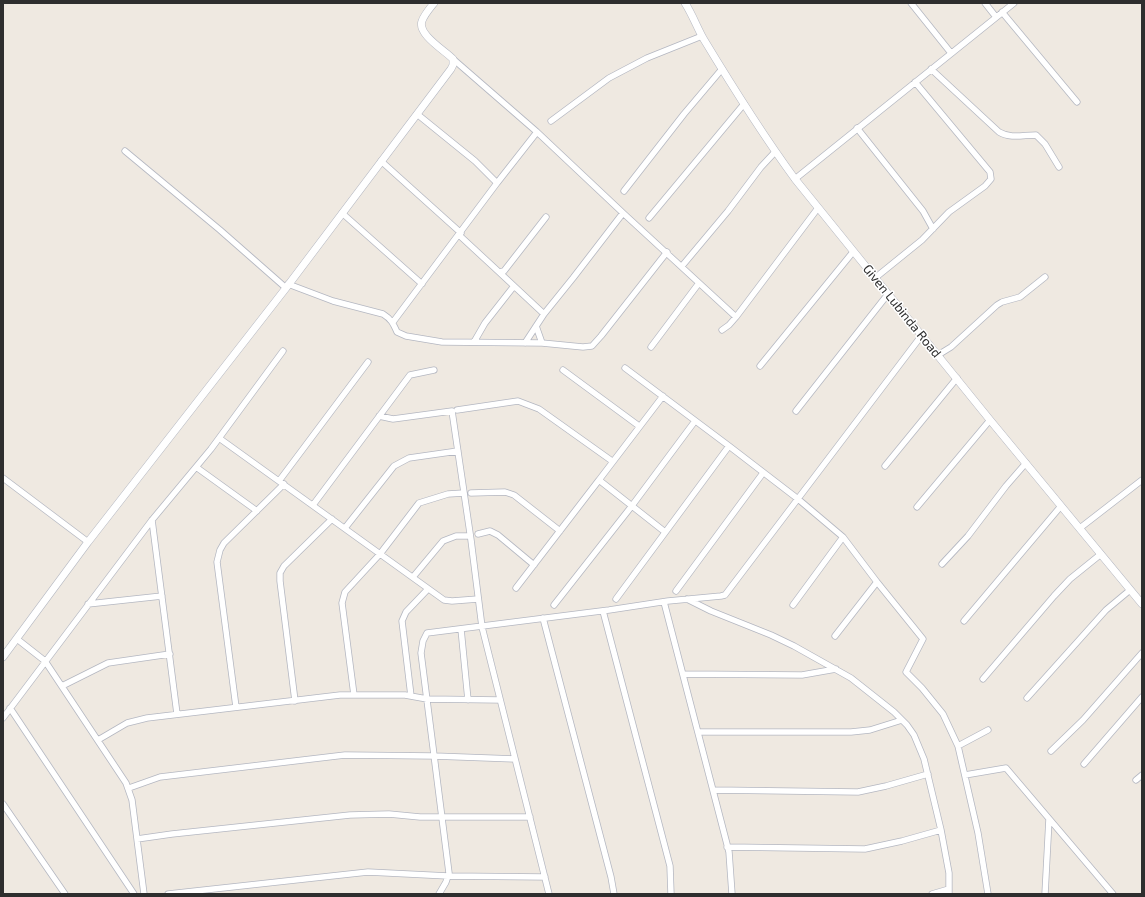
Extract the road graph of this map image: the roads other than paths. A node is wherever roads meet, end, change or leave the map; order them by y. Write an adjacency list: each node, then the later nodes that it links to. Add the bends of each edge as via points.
1 (434, 3): 10 (street, via 424,16 421,28)
2 (684, 3): 8 (street, Given Lubinda Road)
3 (911, 3): 9 (street)
4 (985, 3): 7 (street)
5 (1014, 3): 6 (street)
6 (1002, 12): 7 (street); 14 (street)
7 (996, 17): 9 (street)
8 (702, 36): 11 (street, Given Lubinda Road); 17 (street, via 647,58 609,78)
9 (951, 52): 12 (street)
10 (455, 63): 16 (street); 19 (street)
11 (722, 69): 15 (street, Given Lubinda Road); 26 (street, via 688,108)
12 (931, 69): 13 (street); 23 (street, via 999,132 1006,136 1036,135 1045,144)
13 (915, 82): 18 (street); 32 (street, via 992,176 985,186 949,212)
14 (1077, 102)
15 (744, 104): 21 (street, Given Lubinda Road); 31 (street)
16 (418, 114): 22 (street); 25 (street, via 475,161)
17 (552, 121)
18 (857, 128): 24 (street); 32 (street, via 923,211)
19 (537, 132): 25 (street); 29 (street)
20 (125, 151): 42 (street)
21 (775, 152): 24 (street, Given Lubinda Road); 36 (street)
22 (382, 161): 28 (street); 33 (street)
23 (1059, 167)
24 (795, 179): 27 (street, Given Lubinda Road)
25 (497, 183): 33 (street)
26 (624, 191)
27 (818, 208): 35 (street, Given Lubinda Road); 46 (street)
28 (342, 213): 41 (street); 42 (street)
29 (623, 213): 34 (street); 45 (street)
30 (546, 217): 37 (street, via 504,271)
31 (649, 218)
32 (933, 229): 39 (street)
33 (460, 234): 37 (street); 41 (street)
34 (667, 252): 36 (street); 53 (street, via 592,346)
35 (853, 252): 39 (street, Given Lubinda Road); 58 (street)
36 (682, 266): 40 (street)
37 (499, 272): 43 (street)
38 (1045, 277): 56 (street, via 1020,297 997,305)
39 (875, 278): 44 (street, Given Lubinda Road)
40 (700, 283): 46 (street); 54 (street)
41 (422, 284): 47 (street, via 398,317)
42 (287, 286): 47 (street, via 333,302 383,314); 99 (street)
43 (514, 286): 45 (street); 51 (street, via 485,323)
44 (888, 294): 50 (street, Given Lubinda Road); 65 (street)
45 (544, 314): 48 (street)
46 (736, 317): 49 (street)
47 (391, 320): 51 (street, via 397,332 406,336 442,342)
48 (536, 326): 52 (street); 53 (street)
49 (722, 330)
50 (922, 335): 56 (street, Given Lubinda Road); 84 (street)
51 (474, 342): 52 (street)
52 (525, 343): 53 (street)
53 (542, 343)
54 (651, 347)
55 (283, 351): 70 (street)
56 (938, 355): 62 (street, Given Lubinda Road)
57 (368, 362): 81 (street)
58 (760, 366)
59 (625, 368): 63 (street)
60 (434, 370): 66 (street, via 410,375)
61 (563, 370): 69 (street)
62 (957, 378): 67 (street, Given Lubinda Road); 75 (street)
63 (662, 396): 68 (street); 69 (street)
64 (457, 410): 73 (street, via 518,401 531,405 539,408)
65 (796, 410)
66 (379, 416): 72 (street, via 394,419 452,411); 85 (street)
67 (990, 420): 74 (street, Given Lubinda Road); 88 (street)
68 (695, 421): 71 (street); 87 (street)
69 (639, 426): 73 (street)
70 (220, 438): 76 (street); 81 (street)
71 (729, 446): 77 (street); 95 (street)
72 (458, 451): 82 (street); 92 (street, via 409,458 394,466)
73 (612, 461): 79 (street)
74 (1026, 463): 86 (street, Given Lubinda Road); 102 (street, via 968,536)
75 (885, 466)
76 (196, 467): 89 (street); 91 (street)
77 (763, 473): 84 (street); 109 (street)
78 (3, 478): 99 (street)
79 (599, 480): 87 (street); 94 (street)
80 (1142, 480): 93 (street)
81 (282, 483): 85 (street); 89 (street)
82 (464, 493): 97 (street); 100 (street, via 448,494 419,503)
83 (471, 493): 94 (street, via 510,493)
84 (798, 499): 98 (street); 112 (street, via 726,595)
85 (313, 505): 90 (street)
86 (1061, 506): 93 (street, Given Lubinda Road); 121 (street)
87 (631, 507): 95 (street); 117 (street)
88 (917, 507)
89 (257, 511): 142 (street, via 224,543 217,562)
90 (332, 519): 92 (street); 141 (street, via 287,563 280,574)
91 (152, 520): 110 (street); 115 (street)
92 (345, 528): 100 (street)
93 (1080, 528): 101 (street, Given Lubinda Road)
94 (560, 531): 103 (street)
95 (665, 532): 113 (street)
96 (478, 534): 103 (street, via 490,531 498,535)
97 (470, 536): 104 (street, via 456,536 443,541); 111 (street)
98 (844, 536): 105 (street); 118 (street)
99 (88, 542): 125 (street)
100 (380, 554): 104 (street); 134 (street, via 343,596)
101 (1101, 554): 108 (street, Given Lubinda Road); 132 (street, via 1054,596)
102 (942, 564)
103 (534, 565): 106 (street)
104 (413, 577): 107 (street)
105 (876, 582): 124 (street); 150 (street, via 924,639 906,672 944,714)
106 (516, 588)
107 (428, 589): 111 (street, via 444,600 452,602); 135 (street, via 406,612 402,621)
108 (1130, 590): 116 (street, Given Lubinda Road); 137 (street, via 1106,610)
109 (676, 591)
110 (162, 596): 115 (street); 127 (street)
111 (478, 599): 122 (street)
112 (687, 599): 114 (street); 130 (street, via 771,635)
113 (616, 600)
114 (664, 602): 119 (street); 131 (street)
115 (88, 604): 129 (street)
116 (1142, 604)
117 (554, 605)
118 (793, 605)
119 (603, 611): 120 (street); 178 (street, via 670,866)
120 (544, 618): 122 (street); 177 (street)
121 (964, 621)
122 (482, 626): 123 (street); 140 (street)
123 (461, 629): 138 (street, via 427,633 421,653); 139 (street)
124 (835, 636)
125 (17, 639): 128 (street); 129 (street)
126 (1142, 653): 151 (street, via 1083,720)
127 (170, 654): 133 (street, via 108,663); 144 (street)
128 (3, 656)
129 (46, 661): 133 (street); 143 (street)
130 (836, 669): 131 (street, via 802,675); 146 (street, via 851,678)
131 (683, 674): 148 (street)
132 (983, 679)
133 (62, 686): 149 (street)
134 (354, 695): 135 (street); 141 (street)
135 (411, 696): 138 (street)
136 (1142, 697): 154 (street)
137 (1027, 698)
138 (426, 699): 139 (street); 152 (street)
139 (468, 700): 140 (street)
140 (500, 700): 153 (street)
141 (295, 701): 142 (street)
142 (236, 707): 144 (street)
143 (10, 708): 145 (street); 172 (street)
144 (178, 714): 149 (street, via 127,723)
145 (3, 718)
146 (902, 720): 148 (street, via 870,730 851,732); 155 (street, via 914,735)
147 (988, 730): 150 (street)
148 (698, 732): 160 (street)
149 (98, 740): 159 (street)
150 (958, 746): 156 (street)
151 (1051, 751)
152 (434, 756): 153 (street); 159 (street, via 345,755 160,777); 162 (street)
153 (515, 759): 163 (street)
154 (1084, 764)
155 (928, 774): 160 (street, via 858,792); 165 (street)
156 (965, 775): 164 (street, via 1006,768); 181 (street)
157 (1142, 775): 158 (street)
158 (1136, 780)
159 (128, 788): 166 (street)
160 (713, 790): 167 (street)
161 (3, 804): 171 (street)
162 (442, 817): 163 (street); 166 (street, via 350,815); 168 (street)
163 (530, 817): 169 (street)
164 (1049, 819): 182 (street); 183 (street)
165 (941, 830): 167 (street, via 902,842 865,849); 170 (street, via 949,873)
166 (137, 839): 173 (street)
167 (728, 848): 179 (street)
168 (448, 876): 169 (street); 174 (street, via 368,872); 175 (street)
169 (545, 877): 176 (street)
170 (949, 892): 180 (street)
171 (65, 894)
172 (134, 894)
173 (144, 894)
174 (168, 894)
175 (439, 894)
176 (549, 894)
177 (614, 894)
178 (671, 894)
179 (732, 894)
180 (932, 894)
181 (988, 894)
182 (1045, 894)
183 (1113, 894)

